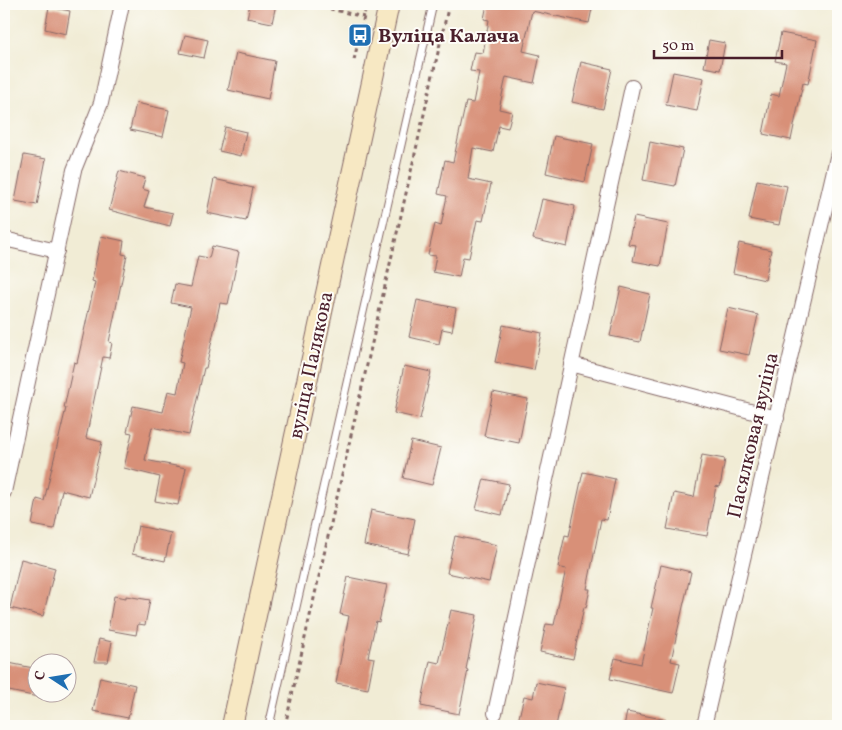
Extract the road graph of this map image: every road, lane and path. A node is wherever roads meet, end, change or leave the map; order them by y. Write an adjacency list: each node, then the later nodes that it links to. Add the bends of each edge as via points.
1 (122, 4): 12 (street, via 102,103 74,170)
2 (327, 4): 7 (path, via 326,8)
3 (389, 4): 17 (street, вуліца Палякова)
4 (433, 4): 18 (lane)
5 (449, 4): 19 (path)
6 (365, 12): 7 (path)
7 (364, 17): 8 (path)
8 (354, 60)
9 (632, 87): 13 (street)
10 (838, 154): 14 (street, Пасялковая вуліца)
11 (4, 239): 12 (street)
12 (57, 251): 15 (street)
13 (571, 364): 14 (street); 16 (street)
14 (777, 418): 20 (street, Пасялковая вуліца)
15 (4, 492)
16 (495, 713)
17 (232, 726)
18 (269, 726)
19 (285, 726)
20 (704, 726)

